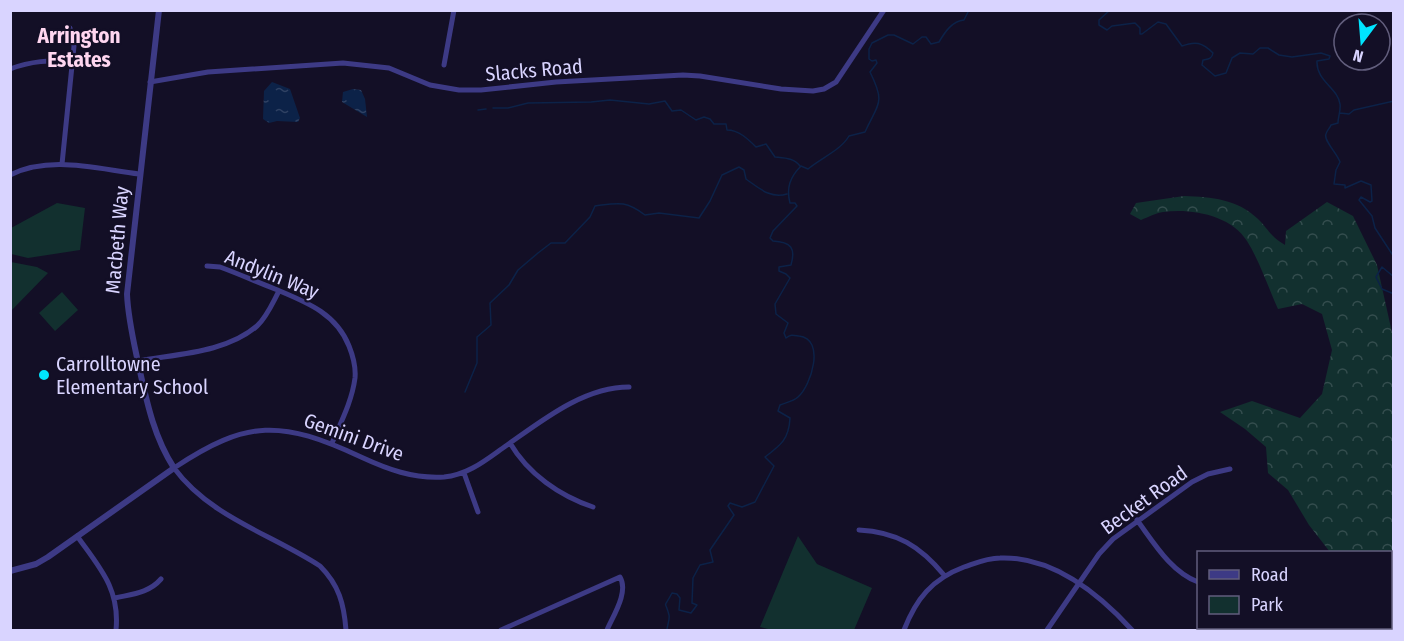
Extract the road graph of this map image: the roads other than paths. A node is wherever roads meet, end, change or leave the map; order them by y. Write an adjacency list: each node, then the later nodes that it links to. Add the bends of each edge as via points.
1 (159, 10): 8 (street, Macbeth Way)
2 (454, 10): 6 (street)
3 (884, 10): 8 (street, Slacks Road, via 836,82 813,91 683,75 459,90 430,85 389,68 344,63 208,72)
4 (70, 28): 5 (street)
5 (72, 61): 7 (street, via 30,62); 9 (street)
6 (444, 65)
7 (10, 69)
8 (150, 82): 10 (street, Macbeth Way)
9 (62, 164): 10 (street); 11 (street, via 31,166)
10 (139, 174): 14 (street, Macbeth Way, via 127,294)
11 (10, 175)
12 (207, 266): 13 (street, Andylin Way, via 220,267)
13 (279, 291): 14 (street, via 259,324 235,340); 16 (street, Andylin Way, via 327,315 340,328 352,355 352,392)
14 (138, 361): 18 (street, Macbeth Way, via 152,424)
15 (629, 387): 17 (street, Gemini Drive, via 612,387 574,402)
16 (332, 443): 18 (street, Gemini Drive, via 275,429 254,431 213,444); 20 (street, Gemini Drive, via 395,472 422,477)
17 (510, 443): 20 (street, Gemini Drive); 21 (street, via 544,481)
18 (174, 468): 25 (street, Gemini Drive); 33 (street, Macbeth Way, via 200,496 320,566 340,594)
19 (1230, 470): 23 (street, Becket Road, via 1192,482)
20 (464, 474): 22 (street)
21 (593, 507)
22 (478, 512)
23 (1137, 520): 29 (street, via 1173,566); 30 (street, Becket Road, via 1113,539)
24 (859, 530): 27 (street, via 884,532 910,544)
25 (77, 536): 26 (street, Gemini Drive, via 36,564); 31 (street)
26 (10, 571)
27 (944, 574): 30 (street, via 984,560 1015,558 1043,565); 36 (street, via 918,602)
28 (161, 579): 31 (street, via 148,590)
29 (1197, 582)
30 (1078, 583): 37 (street, Becket Road); 38 (street)
31 (115, 597): 32 (street)
32 (116, 630)
33 (346, 630)
34 (501, 630): 35 (street, via 620,577 623,591)
35 (607, 630)
36 (904, 630)
37 (1047, 630)
38 (1132, 630)

